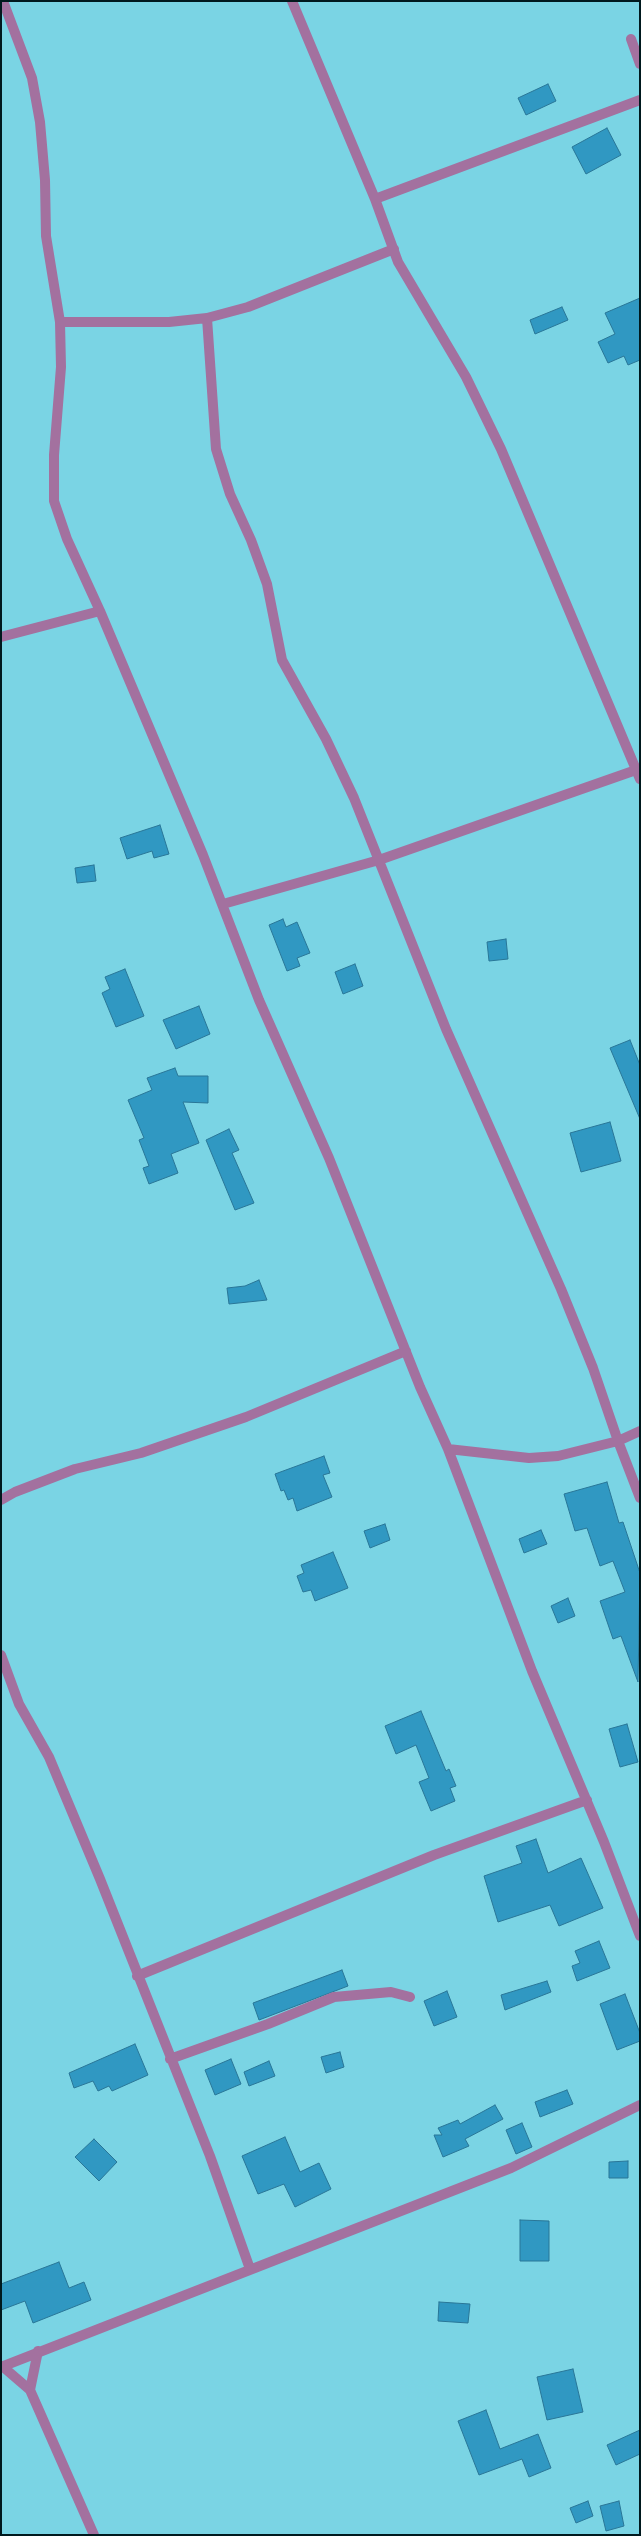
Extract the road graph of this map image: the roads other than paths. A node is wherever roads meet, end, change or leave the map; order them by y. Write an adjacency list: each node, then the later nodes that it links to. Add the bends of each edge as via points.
1 (3, 1): 9 (street, via 32,78 40,122 46,236)
2 (292, 1): 6 (street)
3 (631, 39): 4 (street)
4 (640, 64)
5 (640, 100): 6 (street)
6 (375, 199): 7 (street)
7 (394, 249): 8 (street, via 248,307); 12 (street, via 398,262 466,377 501,450)
8 (207, 318): 9 (street, via 170,322); 13 (street, via 216,449 230,494 267,584 282,660 326,739)
9 (60, 322): 10 (street, via 61,366 54,455 54,501 67,539)
10 (100, 611): 11 (street); 14 (street)
11 (1, 637)
12 (637, 768): 13 (street)
13 (379, 860): 14 (street); 17 (street, via 446,1029 561,1289 593,1368)
14 (224, 904): 15 (street, via 259,1000 329,1158)
15 (406, 1351): 18 (street); 20 (street, via 246,1417 141,1453 76,1469 15,1492)
16 (640, 1431): 17 (street)
17 (618, 1441): 18 (street, via 558,1456 529,1458); 19 (street)
18 (448, 1450): 22 (street, via 532,1671)
19 (640, 1498)
20 (1, 1500)
21 (1, 1655): 24 (street, via 19,1704 49,1757)
22 (587, 1800): 23 (street); 24 (street, via 434,1855)
23 (640, 1936)
24 (137, 1976): 26 (street)
25 (410, 1997): 26 (street, via 391,1992 334,1997)
26 (170, 2059): 28 (street, via 210,2156)
27 (640, 2105): 28 (street, via 511,2168)
28 (250, 2269): 29 (street)
29 (38, 2351): 30 (street); 31 (street)
30 (2, 2367): 31 (street)
31 (30, 2390): 32 (street)
32 (94, 2535)

